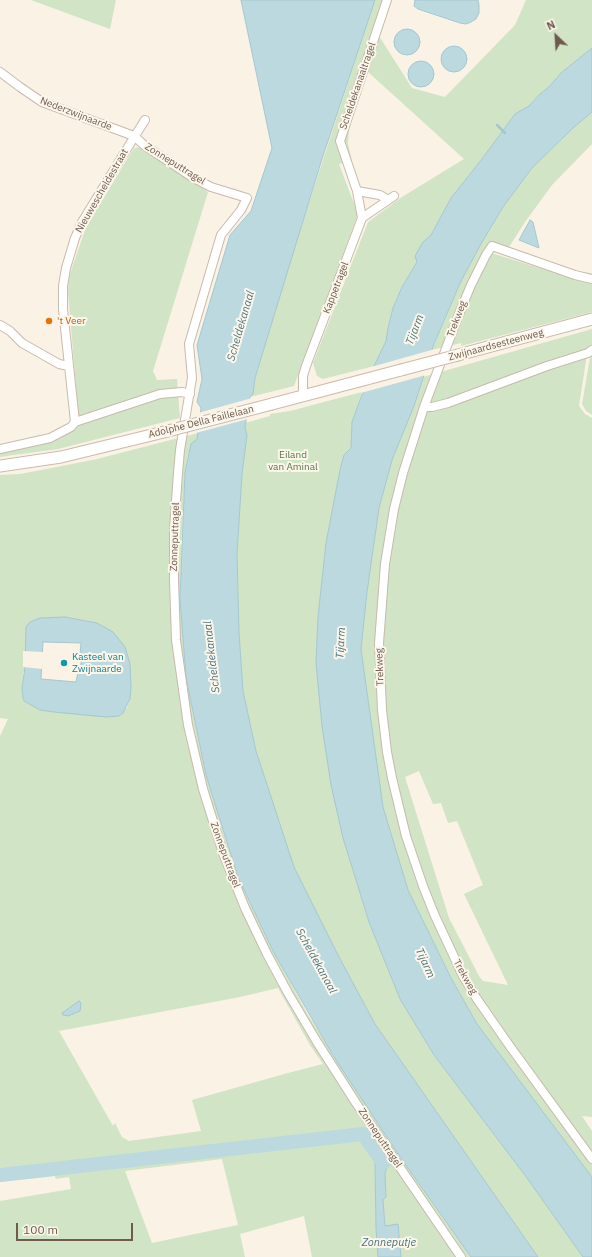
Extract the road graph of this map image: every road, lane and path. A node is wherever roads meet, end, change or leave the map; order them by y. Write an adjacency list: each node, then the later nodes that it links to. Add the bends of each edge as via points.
1 (387, 0): 5 (street, Scheldekanaaltragel, via 340,141)
2 (0, 72): 4 (street, Nederzwijnaarde, via 42,102)
3 (145, 120): 4 (street, Nieuwescheldestraat)
4 (134, 136): 11 (street, Nieuwescheldestraat, via 82,222 66,268 63,309); 13 (street, Zonneputtragel, via 192,177 211,187 247,198 221,235 191,337)
5 (357, 191): 6 (street, Scheldekanaaltragel); 6 (street, via 391,198)
6 (362, 218): 14 (street, Kappetragel, via 306,366)
7 (592, 278): 15 (street, Trekweg, via 568,273 492,246 468,290)
8 (592, 319): 12 (main road, Zwijnaardsesteenweg, bridge)
9 (0, 325): 11 (street, via 22,343 59,364)
10 (590, 352): 15 (street, via 432,408)
11 (69, 366): 16 (street, Nieuwescheldestraat)
12 (401, 370): 14 (main road, Adolphe Della Faillelaan)
13 (190, 394): 16 (street, via 160,394); 20 (street, Zonneputtragel, via 180,450 176,501 174,617 188,725 215,828 245,908 295,1006 356,1103)
14 (303, 396): 18 (main road, Adolphe Della Faillelaan, bridge, via 61,457)
15 (424, 407): 19 (street, Trekweg, via 406,460 394,509 381,600 381,693 387,752 395,792 422,886 463,976 498,1031)
16 (75, 422): 17 (street, via 71,427 50,438)
17 (0, 449)
18 (0, 466)
19 (592, 1159)
20 (461, 1257)

